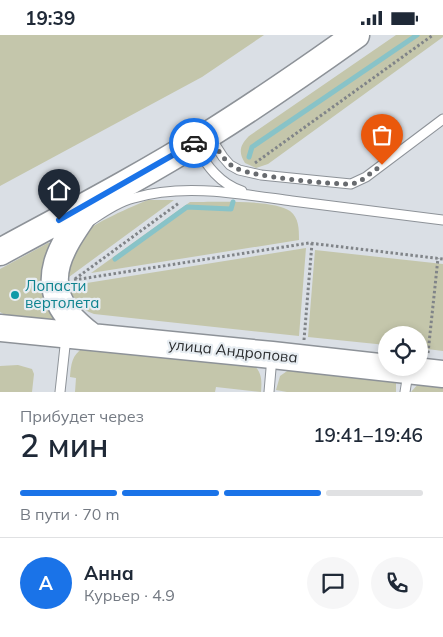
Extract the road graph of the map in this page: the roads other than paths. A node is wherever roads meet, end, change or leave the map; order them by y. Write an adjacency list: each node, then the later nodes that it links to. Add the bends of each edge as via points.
1 (356, 35): 3 (main road, via 289,83)
2 (443, 119): 3 (lane, via 366,177 351,184 244,172 230,165)
3 (201, 139): 4 (lane, via 212,172 235,189); 5 (main road)
4 (257, 196): 6 (lane); 7 (lane, via 172,191 132,198 103,212)
5 (92, 202): 7 (main road); 8 (main road)
6 (443, 220)
7 (65, 242): 10 (main road, via 57,263 56,290)
8 (0, 253)
9 (7, 326): 10 (main road, улица Андропова)
10 (78, 335): 11 (main road, улица Андропова); 14 (lane)
11 (272, 355): 13 (main road, улица Андропова); 15 (lane)
12 (443, 374): 13 (main road, улица Андропова)
13 (407, 381)
14 (60, 392)
15 (269, 392)

